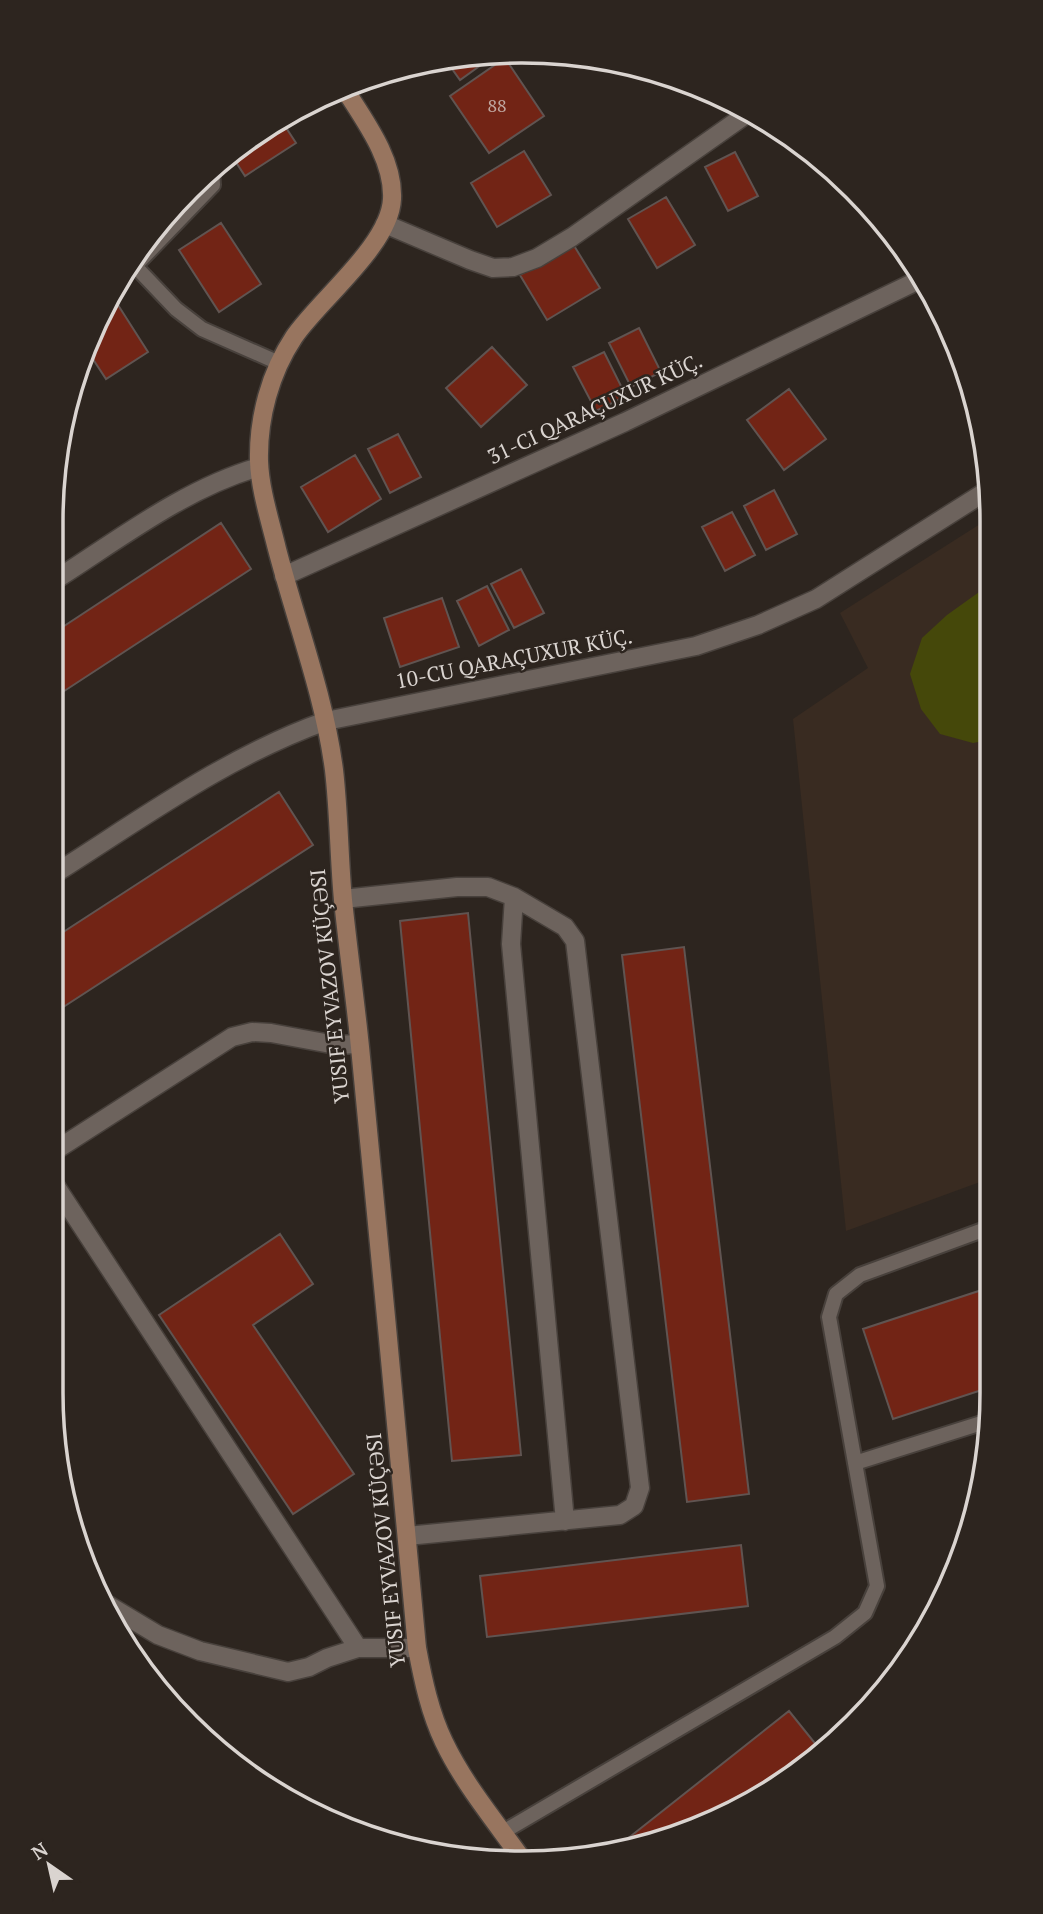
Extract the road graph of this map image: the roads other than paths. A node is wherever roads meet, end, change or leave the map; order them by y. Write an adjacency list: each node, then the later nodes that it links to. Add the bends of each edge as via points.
1 (349, 97): 4 (street, YUSIF EYVAZOV KÜÇƏSI, via 385,162 392,204)
2 (740, 118): 4 (street, via 572,237 513,267 492,268)
3 (213, 183): 5 (lane)
4 (385, 224): 8 (street, YUSIF EYVAZOV KÜÇƏSI, via 364,256 295,335)
5 (172, 225)
6 (138, 270): 8 (lane, via 202,329)
7 (913, 283): 12 (street, 31-CI QARAÇUXUR KÜÇ., via 625,422)
8 (279, 363): 9 (street, YUSIF EYVAZOV KÜÇƏSI, via 266,400)
9 (259, 467): 11 (street, via 186,498); 12 (street, YUSIF EYVAZOV KÜÇƏSI)
10 (979, 496): 13 (street, 10-CU QARAÇUXUR KÜÇ., via 816,599 758,625 696,646)
11 (63, 575)
12 (284, 576): 13 (street, YUSIF EYVAZOV KÜÇƏSI)
13 (326, 721): 14 (street, 10-CU QARAÇUXUR KÜÇ., via 253,751); 16 (street, YUSIF EYVAZOV KÜÇƏSI)
14 (63, 869)
15 (514, 897): 16 (street, via 488,887 457,887); 23 (street, via 511,944); 23 (street, via 565,927 575,942 640,1488 634,1506 620,1515)
16 (343, 899): 17 (street, YUSIF EYVAZOV KÜÇƏSI)
17 (359, 1044): 18 (street, via 328,1044 262,1032 232,1037); 24 (street, YUSIF EYVAZOV KÜÇƏSI)
18 (63, 1146)
19 (63, 1197): 26 (street)
20 (980, 1231): 22 (lane, via 860,1275 836,1294 829,1317)
21 (979, 1424): 22 (lane)
22 (855, 1463): 28 (lane, via 877,1586 865,1613 835,1637)
23 (565, 1521): 24 (street)
24 (407, 1536): 27 (street, YUSIF EYVAZOV KÜÇƏSI)
25 (118, 1611): 26 (street, via 158,1635 200,1651 288,1672)
26 (358, 1648): 27 (street)
27 (418, 1648): 28 (street, YUSIF EYVAZOV KÜÇƏSI, via 422,1677 442,1739)
28 (503, 1832): 29 (street, YUSIF EYVAZOV KÜÇƏSI)
29 (516, 1851)

